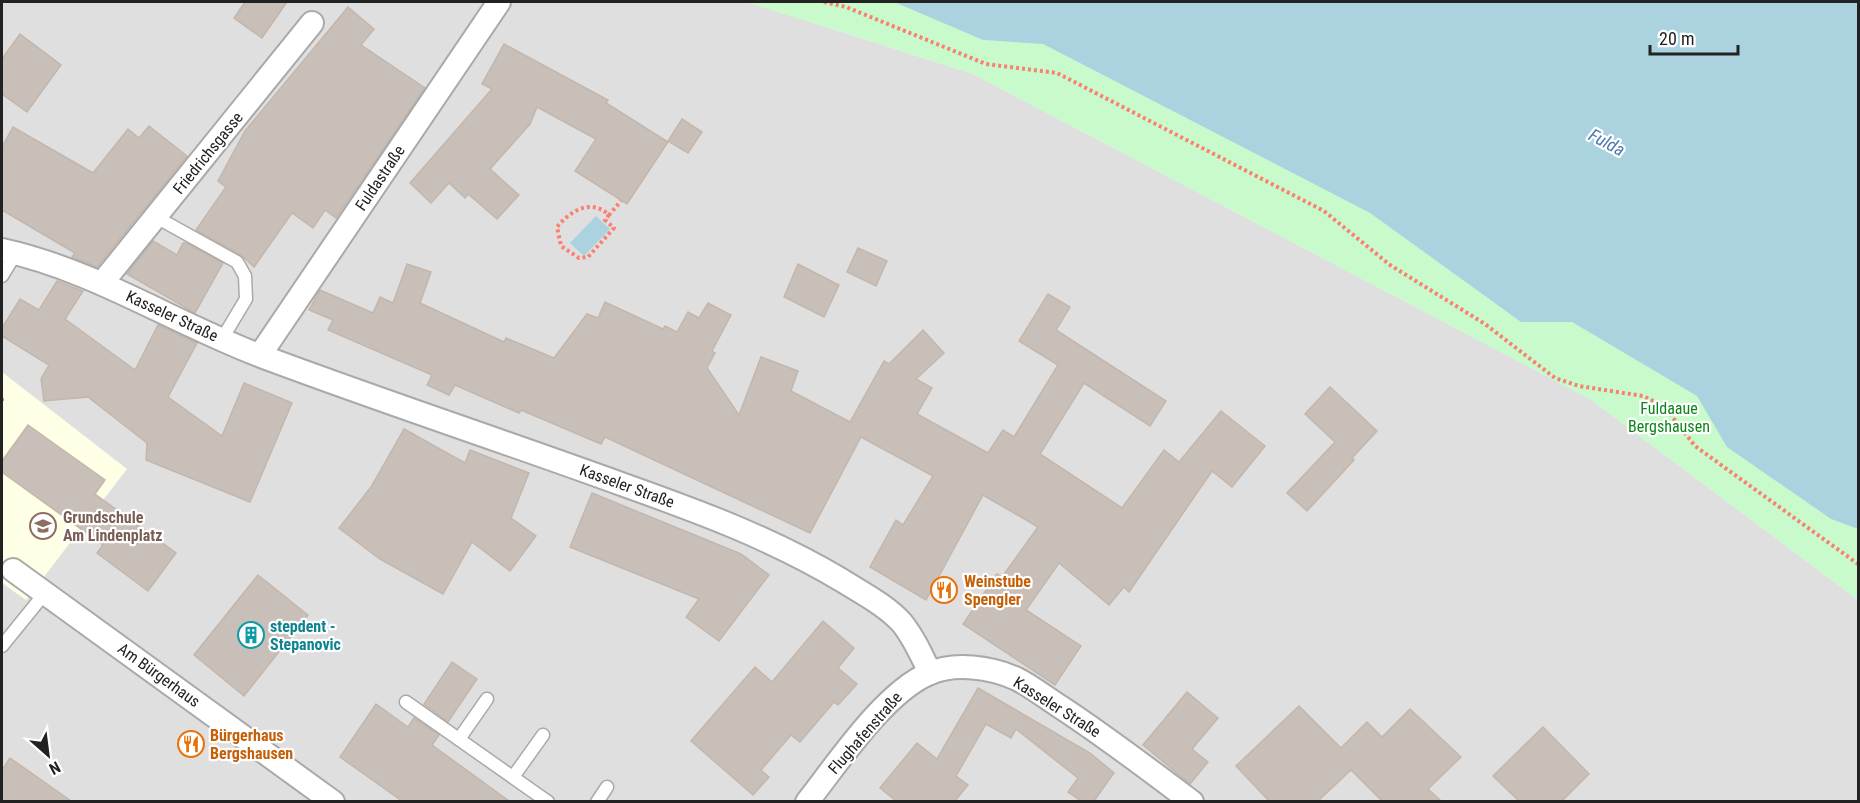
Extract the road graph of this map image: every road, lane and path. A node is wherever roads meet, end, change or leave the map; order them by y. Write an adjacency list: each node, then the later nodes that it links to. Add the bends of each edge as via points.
1 (500, 2): 11 (street, Fuldastraße)
2 (824, 2): 12 (path, via 846,7 986,63 1057,73 1324,211 1390,265 1485,324 1555,378 1579,386 1643,396 1664,406 1695,446)
3 (312, 23): 6 (street, Friedrichsgasse)
4 (621, 201): 5 (path)
5 (609, 215): 5 (path, via 595,206 566,216 557,227 561,246 579,258 588,257 614,228 605,220)
6 (156, 217): 9 (street, Friedrichsgasse); 10 (lane, via 237,262 245,276 246,299)
7 (9, 252): 8 (lane); 9 (street, Kasseler Straße)
8 (2, 276)
9 (102, 283): 10 (street, Kasseler Straße)
10 (222, 339): 11 (street, Kasseler Straße)
11 (260, 355): 16 (street, Kasseler Straße, via 762,537 866,595 901,622)
12 (1858, 564)
13 (13, 570): 14 (street, Am Bürgerhaus)
14 (45, 593): 15 (lane); 23 (street, Am Bürgerhaus)
15 (2, 646)
16 (930, 673): 26 (street, Flughafenstraße, via 905,688 870,723); 27 (street, Kasseler Straße, via 964,667 1017,679)
17 (487, 699): 20 (lane)
18 (406, 702): 20 (lane)
19 (543, 735): 21 (lane)
20 (459, 739): 21 (lane)
21 (513, 777): 24 (lane)
22 (607, 787): 25 (lane)
23 (333, 801)
24 (548, 801)
25 (597, 801)
26 (807, 801)
27 (1192, 801)

